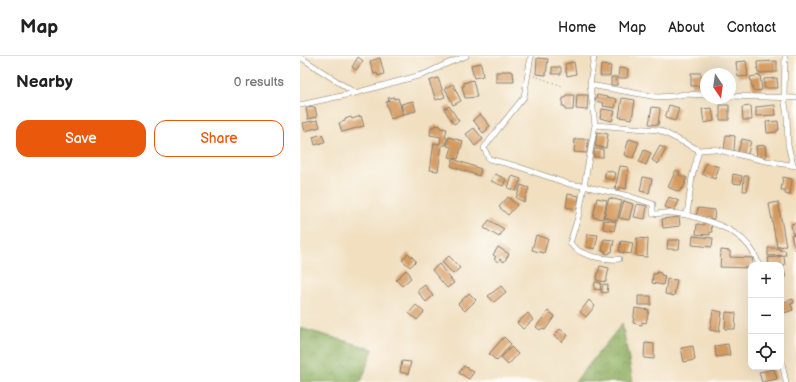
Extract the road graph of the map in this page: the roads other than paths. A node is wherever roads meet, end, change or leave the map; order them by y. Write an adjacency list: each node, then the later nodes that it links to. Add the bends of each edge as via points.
1 (466, 56): 7 (street, via 425,74)
2 (530, 56): 16 (street, via 524,97 484,148 490,159)
3 (594, 56): 6 (street)
4 (785, 56): 10 (street)
5 (300, 57): 7 (street)
6 (590, 85): 8 (street, via 657,97); 13 (street)
7 (355, 93): 12 (street)
8 (700, 95)
9 (736, 96): 10 (street)
10 (784, 97): 11 (street); 15 (street, via 788,145)
11 (796, 98)
12 (300, 105)
13 (595, 125): 14 (street, via 659,130); 16 (street)
14 (700, 150): 15 (street, via 714,149); 17 (street, via 692,177)
15 (795, 165)
16 (583, 186): 17 (street, via 653,204 653,214 671,212); 18 (street, via 579,214 570,243 574,248 591,255)
17 (687, 216): 19 (street, via 720,224 744,240 756,254)
18 (619, 259)
19 (758, 262)
20 (783, 370): 21 (street)
21 (786, 382)

